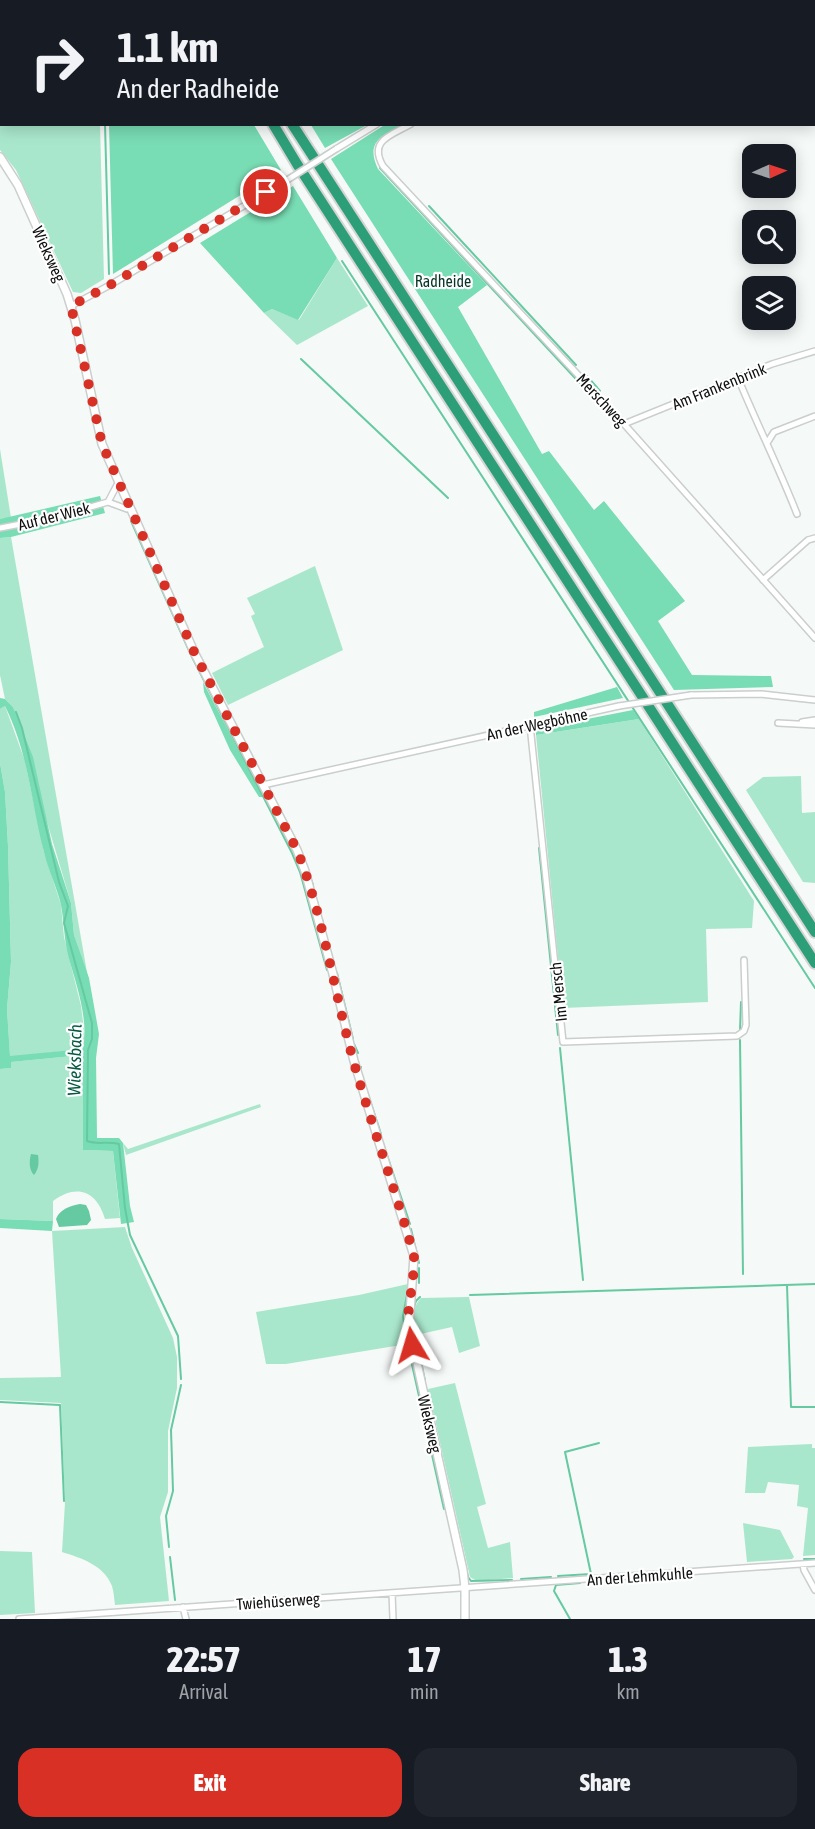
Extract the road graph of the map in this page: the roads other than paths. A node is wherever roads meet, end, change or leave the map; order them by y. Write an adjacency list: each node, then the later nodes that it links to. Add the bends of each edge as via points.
1 (274, 126): 31 (highway)
2 (293, 126): 29 (highway)
3 (375, 126): 6 (street, bridge)
4 (407, 126): 10 (street, Merschweg, via 383,139 378,148 383,166)
5 (0, 157): 6 (street, Wieksweg, via 18,185)
6 (71, 306): 14 (street, Wieksweg, via 99,434)
7 (815, 351): 8 (street, Am Frankenbrink)
8 (738, 378): 10 (street, Am Frankenbrink); 11 (street)
9 (815, 416): 12 (street)
10 (624, 424): 20 (street, Merschweg)
11 (758, 426): 12 (street); 13 (street)
12 (774, 432): 13 (street)
13 (767, 443): 17 (street)
14 (120, 484): 15 (street, Auf der Wiek); 16 (street, Wieksweg)
15 (108, 502): 16 (street, Auf der Wiek); 18 (street, Auf der Wiek)
16 (130, 508): 28 (street, Wieksweg, via 195,654)
17 (797, 514)
18 (0, 528)
19 (815, 538): 20 (street)
20 (763, 580): 21 (street, Merschweg)
21 (815, 638)
22 (815, 700): 26 (street, An der Wegböhne, bridge, via 760,694 691,695)
23 (815, 720): 25 (street)
24 (778, 723): 25 (street)
25 (798, 723): 27 (street)
26 (530, 725): 28 (street, An der Wegböhne); 30 (street, Im Mersch, via 563,1042 737,1035 746,1025)
27 (815, 725)
28 (262, 785): 34 (street, Wieksweg, via 305,871 354,1061 414,1256 409,1327)
29 (815, 932)
30 (744, 960)
31 (815, 963)
32 (815, 1563): 33 (street, An der Lehmkuhle)
33 (803, 1564): 34 (street, An der Lehmkuhle); 35 (street)
34 (465, 1588): 36 (street, Twiehüserweg); 41 (street, Wieksweg)
35 (815, 1590)
36 (392, 1593): 37 (street, Twiehüserweg); 40 (street)
37 (183, 1607): 38 (street, Twiehüserweg); 39 (street)
38 (18, 1619)
39 (186, 1619)
40 (393, 1619)
41 (465, 1619)

